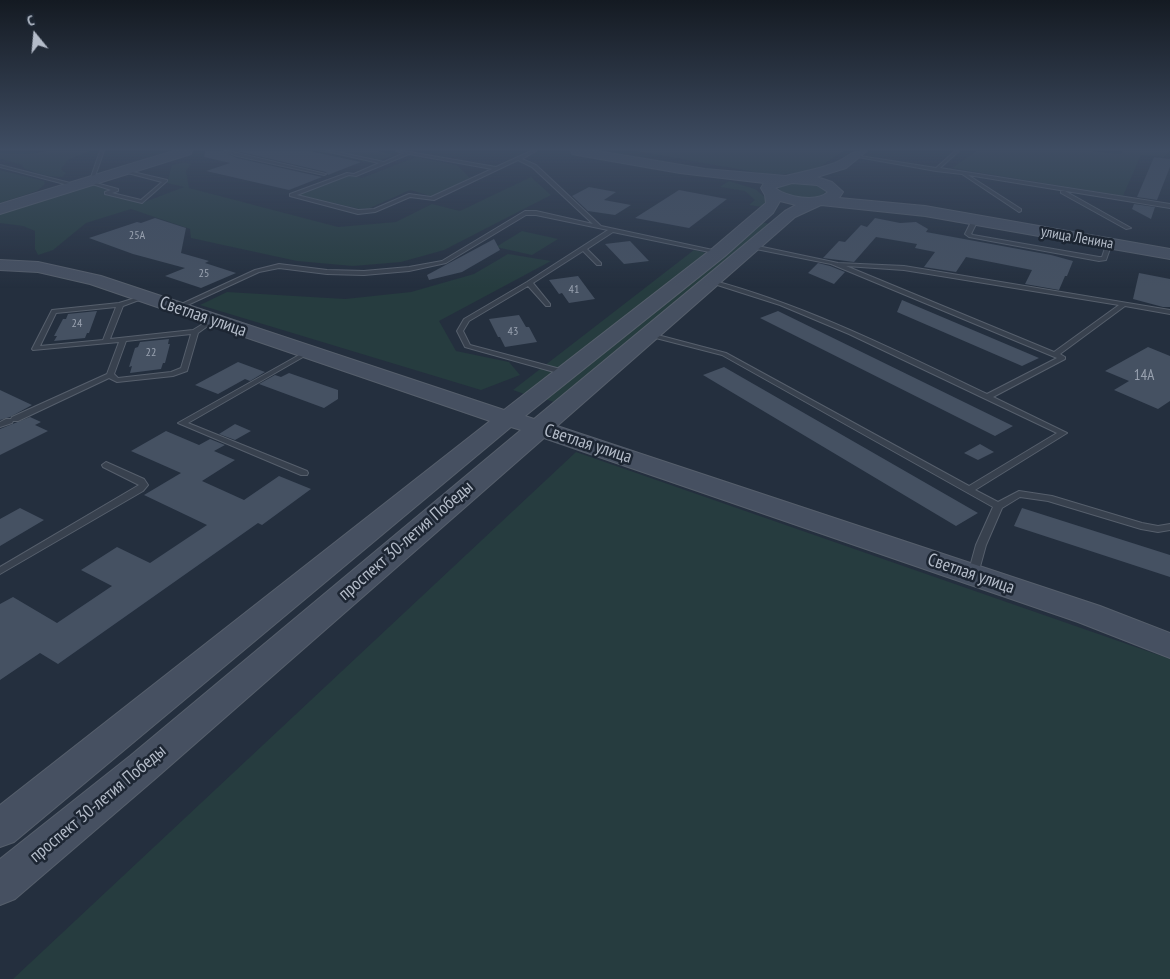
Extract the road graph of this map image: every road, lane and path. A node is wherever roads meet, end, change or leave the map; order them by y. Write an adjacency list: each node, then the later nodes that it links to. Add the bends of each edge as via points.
1 (38, 197): 18 (main road)
2 (121, 197): 3 (lane, via 142,202)
3 (148, 197)
4 (299, 197): 5 (lane, via 358,212 375,210)
5 (406, 197)
6 (417, 197): 7 (lane, via 432,200)
7 (439, 197)
8 (567, 197): 20 (lane)
9 (775, 197): 25 (main road, проспект 30-летия Победы, via 768,210)
10 (787, 197): 11 (main road, via 790,200)
11 (809, 197)
12 (820, 197): 23 (main road, проспект 30-летия Победы, via 790,214)
13 (841, 197): 26 (main road, улица Ленина)
14 (998, 197): 19 (lane)
15 (1072, 197): 21 (lane)
16 (1111, 197): 17 (lane)
17 (1170, 206)
18 (0, 209)
19 (1019, 210)
20 (599, 226): 22 (lane); 36 (lane, via 525,213 444,262 364,273 280,266 257,271)
21 (1128, 228)
22 (612, 230): 24 (lane); 25 (lane)
23 (753, 247): 27 (lane); 30 (main road, проспект 30-летия Победы)
24 (584, 249): 28 (lane); 31 (lane)
25 (719, 252): 45 (main road, проспект 30-летия Победы)
26 (1170, 254)
27 (833, 263): 35 (lane, via 904,268); 44 (lane)
28 (599, 264)
29 (0, 265): 32 (main road, Светлая улица, via 70,273)
30 (711, 282): 40 (main road, проспект 30-летия Победы); 47 (lane, via 771,298 812,315)
31 (529, 283): 34 (lane); 45 (lane, via 466,320 460,331 468,346)
32 (144, 297): 33 (lane); 36 (main road, Светлая улица)
33 (120, 305): 42 (lane); 42 (lane, via 54,312 35,349)
34 (548, 305)
35 (1122, 306): 37 (lane); 44 (lane)
36 (177, 308): 38 (main road, Светлая улица)
37 (1170, 312)
38 (213, 320): 39 (lane); 43 (main road, Светлая улица)
39 (195, 332): 41 (lane); 46 (lane, via 184,369 173,374 117,380)
40 (650, 335): 50 (main road, проспект 30-летия Победы); 53 (lane, via 724,354)
41 (123, 340): 42 (lane); 46 (lane)
42 (105, 342)
43 (308, 352): 48 (main road, Светлая улица); 52 (lane, via 182,423)
44 (1056, 354): 47 (lane, via 1063,358)
45 (566, 373): 48 (main road, проспект 30-летия Победы)
46 (110, 375): 49 (lane)
47 (986, 397): 53 (lane, via 1063,433)
48 (508, 418): 50 (main road, Светлая улица); 59 (main road, проспект 30-летия Победы)
49 (0, 425)
50 (541, 428): 57 (main road, Светлая улица); 60 (main road, проспект 30-летия Победы)
51 (106, 465): 56 (lane, via 144,484)
52 (304, 473)
53 (969, 490): 54 (lane)
54 (998, 506): 55 (lane, via 1019,494 1048,498 1141,526); 57 (lane)
55 (1170, 527)
56 (0, 571)
57 (973, 575): 58 (main road, Светлая улица, via 1089,614)
58 (1170, 646)
59 (0, 829)
60 (0, 885)

